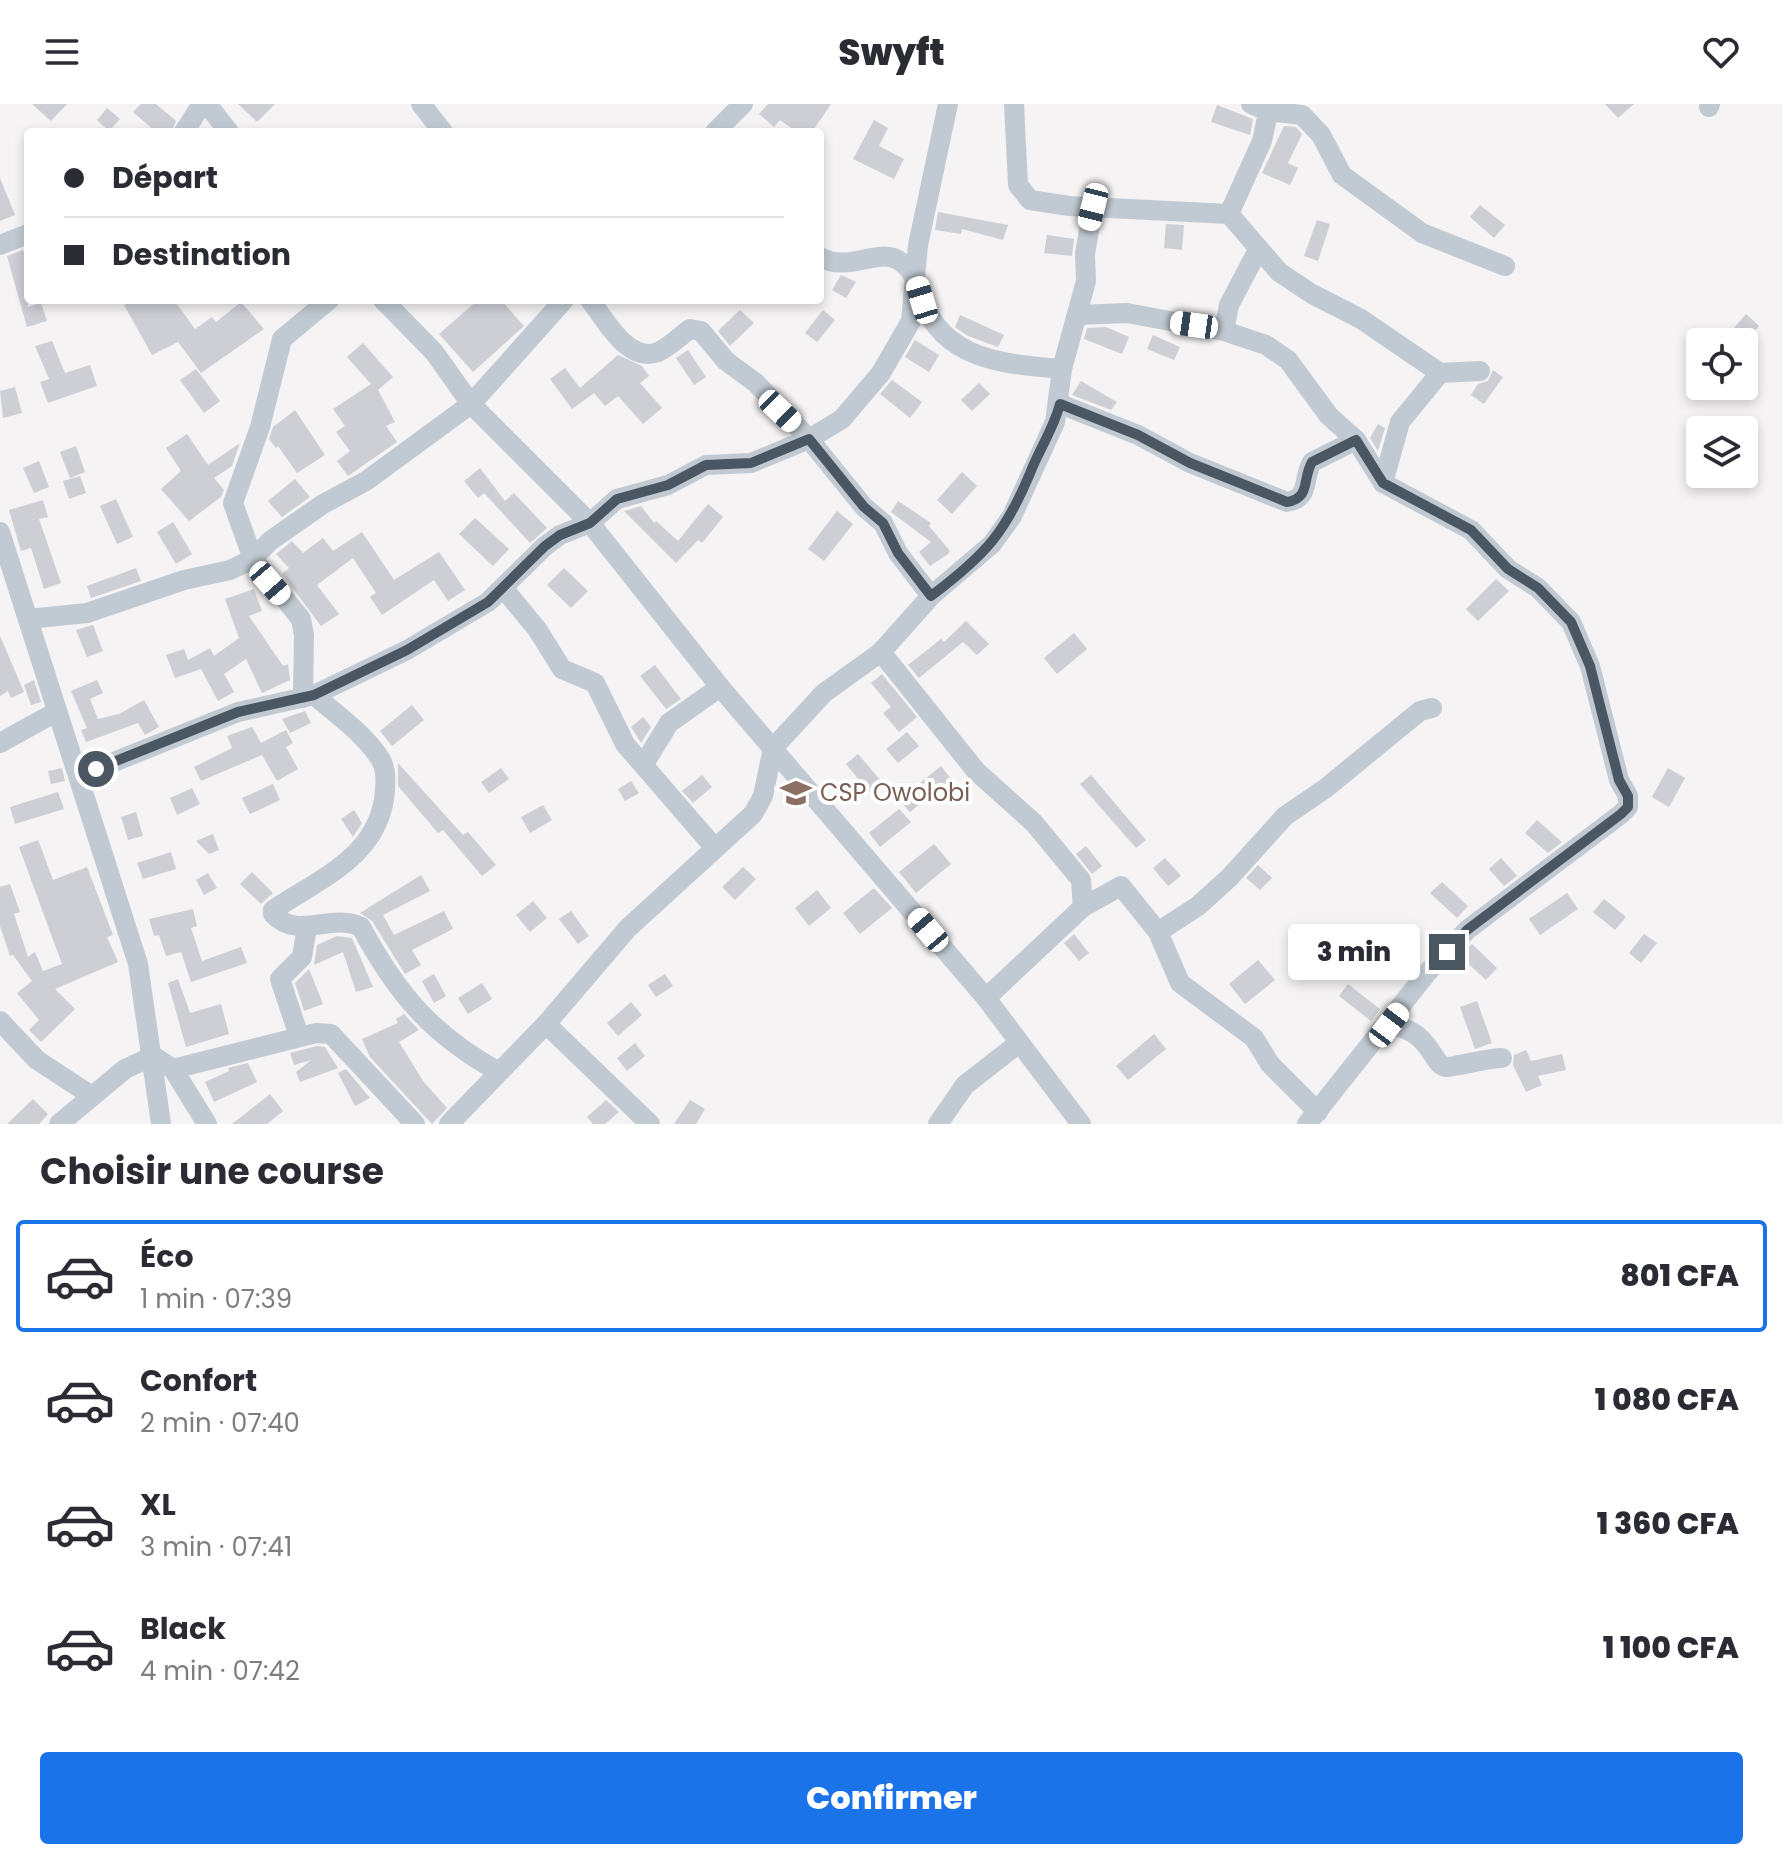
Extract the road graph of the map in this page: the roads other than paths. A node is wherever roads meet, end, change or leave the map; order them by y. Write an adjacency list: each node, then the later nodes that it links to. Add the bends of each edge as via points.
1 (204, 104): 7 (street); 8 (street)
2 (421, 104): 9 (street)
3 (743, 104): 10 (street)
4 (948, 104): 18 (street)
5 (1014, 104): 11 (street, via 1022,194 1043,204)
6 (1263, 106): 12 (street, via 1262,141); 17 (street, via 1302,115 1321,135 1342,175 1422,233)
7 (187, 128)
8 (225, 128)
9 (440, 128)
10 (719, 128)
11 (1093, 207): 12 (street); 23 (street)
12 (1229, 214): 15 (street)
13 (24, 236): 14 (street)
14 (0, 245)
15 (1258, 250): 24 (street, via 1229,305); 27 (street, via 1301,287 1361,319)
16 (824, 258): 18 (street, via 840,264 892,258)
17 (1505, 266)
18 (914, 274): 25 (street, via 933,324 953,345 987,360); 30 (street, via 911,321 881,373 842,419)
19 (324, 304): 35 (street, via 288,330 278,346 260,427 233,503)
20 (387, 304): 28 (street, via 434,352)
21 (560, 304): 28 (street)
22 (593, 304): 30 (street, via 618,338 637,351 660,351 690,329 701,331)
23 (1077, 315): 24 (street, via 1127,313); 25 (street)
24 (1224, 331): 31 (street, via 1266,345 1288,360 1329,416)
25 (1062, 369): 29 (street)
26 (1480, 371): 27 (street)
27 (1440, 373): 32 (street, via 1400,422)
28 (471, 404): 33 (street); 35 (street, via 366,481 270,541)
29 (1060, 404): 31 (street, via 1287,502 1305,493 1312,462); 37 (street, via 1012,516 992,544)
30 (809, 439): 33 (street, via 751,463 706,465 668,485 629,493); 37 (street, via 883,523)
31 (1356, 440): 32 (street)
32 (1383, 483): 55 (street, via 1471,530 1571,622 1590,666 1628,807 1467,930)
33 (590, 523): 36 (street, via 560,535); 40 (street)
34 (0, 532): 38 (street)
35 (253, 559): 38 (street, via 87,613); 41 (street, via 301,619)
36 (504, 589): 41 (street, via 407,650); 46 (street, via 562,669 595,683 625,744)
37 (931, 596): 39 (street)
38 (28, 619): 43 (street)
39 (881, 652): 45 (street, via 824,693); 49 (street, via 976,771 1034,823 1081,880)
40 (720, 687): 45 (street); 46 (street, via 669,723)
41 (309, 696): 47 (street, via 238,712); 50 (street, via 366,741 382,761 386,779 384,805 362,851 273,910 274,917 285,923)
42 (1432, 708): 51 (street, via 1420,711 1285,816 1230,877)
43 (56, 712): 44 (street); 47 (street)
44 (0, 743)
45 (773, 748): 48 (street, via 763,796 753,814); 52 (street)
46 (644, 764): 48 (street)
47 (79, 776): 58 (street, via 138,964)
48 (714, 847): 54 (street, via 628,928)
49 (1083, 907): 51 (street, via 1121,886); 52 (street)
50 (307, 927): 56 (street, via 302,957 280,979); 61 (street, via 361,927 412,1006 459,1050)
51 (1158, 932): 63 (street, via 1180,983 1254,1038)
52 (986, 998): 57 (street)
53 (0, 1021): 62 (street, via 37,1060)
54 (546, 1024): 61 (street); 69 (street)
55 (1389, 1025): 59 (street, via 1419,1033 1441,1066); 63 (street)
56 (299, 1036): 60 (street); 67 (street, via 331,1034)
57 (1019, 1043): 70 (street, via 965,1085); 71 (street)
58 (153, 1056): 60 (street); 62 (street, via 125,1069); 65 (street)
59 (1502, 1058)
60 (173, 1069): 66 (street)
61 (499, 1072): 68 (street)
62 (92, 1096): 64 (street)
63 (1313, 1118)
64 (59, 1124)
65 (161, 1124)
66 (207, 1124)
67 (415, 1124)
68 (449, 1124)
69 (650, 1124)
70 (938, 1124)
71 (1081, 1124)

